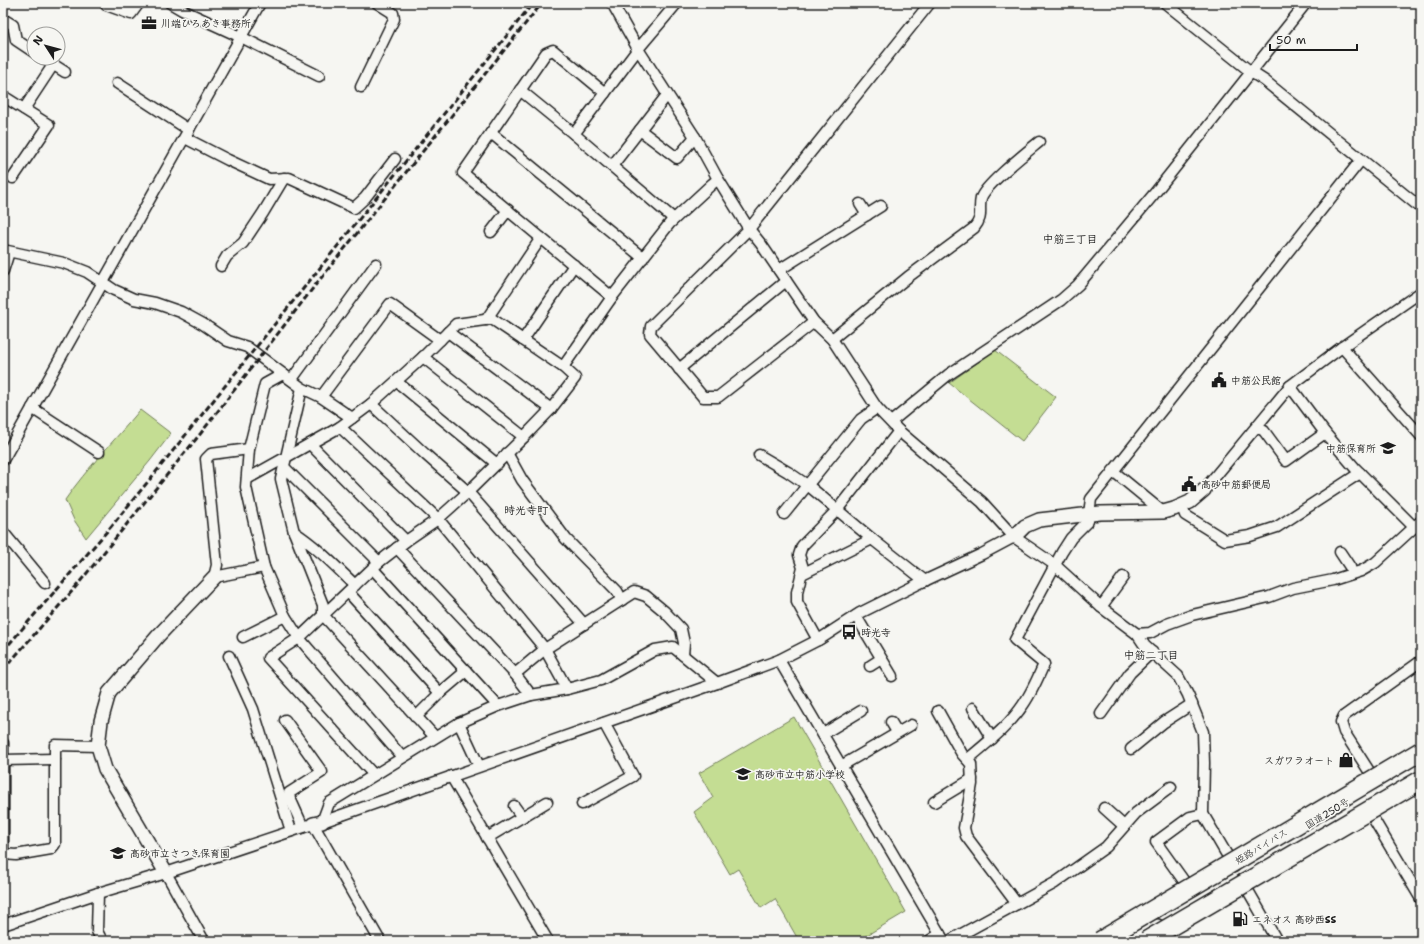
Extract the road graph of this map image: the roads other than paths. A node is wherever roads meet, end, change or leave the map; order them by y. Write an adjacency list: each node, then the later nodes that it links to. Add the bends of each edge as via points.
1 (139, 3): 10 (street, via 131,14)
2 (170, 3): 12 (street)
3 (260, 3): 12 (street)
4 (377, 3): 21 (street, via 393,13 394,19)
5 (612, 3): 14 (street)
6 (677, 3): 14 (street)
7 (930, 3): 45 (street)
8 (1166, 3): 18 (street)
9 (1306, 3): 18 (street)
10 (106, 5)
11 (3, 18): 13 (street, via 13,25 16,40)
12 (241, 37): 19 (street); 29 (street)
13 (26, 47)
14 (638, 49): 23 (street); 24 (street)
15 (52, 66): 26 (street)
16 (55, 66): 17 (street)
17 (65, 72)
18 (1251, 72): 34 (street); 79 (street, via 1078,285 1062,300 948,375)
19 (319, 76)
20 (117, 83): 29 (street)
21 (361, 87)
22 (520, 90): 23 (street, via 546,53 552,50); 28 (street); 30 (street)
23 (605, 93): 30 (street)
24 (667, 95): 27 (street); 31 (street)
25 (3, 96): 26 (street)
26 (24, 109): 36 (street, via 48,125)
27 (640, 130): 31 (street, via 677,158); 35 (street)
28 (491, 132): 42 (street, via 463,173); 49 (street)
29 (187, 134): 37 (street, via 228,160 270,179); 56 (street)
30 (574, 134): 35 (street)
31 (695, 137): 38 (street)
32 (1039, 142): 64 (street, via 988,188 981,198 979,222 974,228 908,277)
33 (395, 159): 37 (street, via 365,198 354,208)
34 (1361, 160): 41 (street); 94 (street)
35 (612, 166): 44 (street)
36 (13, 178)
37 (284, 178): 52 (street, via 243,243 227,256)
38 (718, 179): 44 (street); 45 (street)
39 (860, 204): 43 (street)
40 (881, 206): 43 (street)
41 (1421, 208)
42 (508, 210): 46 (street); 47 (street)
43 (867, 215): 53 (street)
44 (674, 220): 49 (street)
45 (749, 229): 53 (street); 68 (street, via 650,326 650,334)
46 (491, 232)
47 (541, 238): 51 (street); 59 (street)
48 (6, 251): 54 (street); 56 (street, via 64,263 87,272)
49 (643, 258): 58 (street)
50 (376, 264): 69 (street)
51 (574, 265): 58 (street); 63 (street)
52 (221, 266)
53 (778, 270): 55 (street)
54 (3, 271)
55 (786, 281): 60 (street); 68 (street)
56 (102, 283): 69 (street, via 134,298 181,312 228,341 248,347); 75 (street)
57 (1421, 292): 65 (street)
58 (612, 297): 67 (street)
59 (486, 320): 61 (street, via 456,324); 63 (street, via 492,319)
60 (814, 322): 64 (street); 68 (street, via 718,397 703,397)
61 (448, 332): 62 (street); 77 (street)
62 (440, 340): 66 (street); 73 (street, via 390,304)
63 (523, 340): 67 (street)
64 (832, 340): 76 (street)
65 (1342, 346): 71 (street); 84 (street)
66 (423, 357): 70 (street); 85 (street)
67 (563, 367): 77 (street, via 575,378)
68 (679, 369)
69 (287, 377): 72 (street); 87 (street, via 265,384)
70 (396, 382): 74 (street); 93 (street)
71 (1290, 386): 81 (street); 83 (street)
72 (302, 388): 73 (street); 92 (street)
73 (321, 397): 78 (street)
74 (371, 404): 78 (street); 99 (street)
75 (32, 408): 88 (street); 91 (street)
76 (877, 408): 79 (street); 97 (street, via 861,419)
77 (551, 409): 85 (street)
78 (352, 418): 80 (street)
79 (891, 422): 82 (street)
80 (340, 427): 86 (street); 105 (street)
81 (1257, 427): 83 (street, via 1264,431 1286,461); 98 (street)
82 (899, 431): 101 (street); 109 (street, via 982,502)
83 (1325, 433): 95 (street)
84 (1421, 436)
85 (524, 437): 89 (street)
86 (310, 444): 92 (street); 111 (street)
87 (249, 449): 96 (street); 119 (street, via 211,454 206,459 217,565)
88 (99, 452)
89 (508, 453): 93 (street); 124 (street, via 522,480 566,539 617,591)
90 (759, 454): 97 (street)
91 (3, 460)
92 (285, 462): 96 (street); 108 (street, via 281,479); 115 (street)
93 (496, 464): 99 (street)
94 (1113, 471): 102 (street); 104 (street, via 1091,499)
95 (1360, 473): 100 (street, via 1277,527 1250,536 1225,540 1185,515); 106 (street)
96 (247, 479): 116 (street, via 246,487)
97 (808, 485): 101 (street); 103 (street)
98 (1204, 490): 100 (street)
99 (468, 492): 105 (street); 129 (street)
100 (1182, 507): 102 (street)
101 (837, 510): 110 (street); 117 (street, via 802,546)
102 (1163, 512): 104 (street)
103 (784, 514)
104 (1089, 514): 109 (street, via 1039,520 1026,526); 114 (street, via 1088,521 1071,538)
105 (438, 519): 111 (street); 134 (street)
106 (1418, 524): 118 (street, via 1375,563)
107 (3, 532): 122 (street)
108 (294, 532): 123 (street, via 326,556); 126 (street, via 323,605)
109 (1014, 537): 114 (street); 121 (street)
110 (872, 539): 117 (street); 121 (street)
111 (406, 541): 112 (street)
112 (397, 548): 115 (street); 143 (street)
113 (1340, 552): 118 (street)
114 (1054, 565): 125 (street); 164 (street, via 1015,640 1044,664 1023,706)
115 (376, 566): 123 (street); 142 (street)
116 (264, 567): 119 (street); 127 (street)
117 (802, 574): 133 (street, via 797,602)
118 (1352, 574): 130 (street, via 1192,616 1150,633)
119 (214, 577): 166 (street, via 109,693 101,721)
120 (1123, 577): 125 (street)
121 (925, 581): 128 (street)
122 (45, 583)
123 (351, 588): 126 (street); 147 (street)
124 (622, 600): 129 (street); 136 (street, via 634,592 646,596 664,610 681,630 684,643)
125 (1101, 607): 130 (street)
126 (323, 615): 132 (street); 155 (street)
127 (285, 616): 131 (street); 132 (street)
128 (856, 616): 133 (street); 138 (street)
129 (584, 624): 134 (street)
130 (1137, 634): 135 (street)
131 (243, 637)
132 (299, 638): 169 (street); 177 (street, via 268,658)
133 (818, 640): 139 (street)
134 (545, 649): 143 (street); 146 (street)
135 (1152, 652): 149 (street, via 1178,676); 154 (street, via 1130,673)
136 (682, 655): 145 (street); 146 (street, via 673,647 655,650 601,680)
137 (229, 656): 193 (street, via 253,709)
138 (881, 659): 141 (street); 144 (street)
139 (779, 660): 145 (street); 162 (street)
140 (1421, 661): 181 (street, via 1344,716 1341,722 1344,732)
141 (870, 666)
142 (466, 672): 147 (street); 150 (street)
143 (515, 674): 148 (street)
144 (892, 676)
145 (717, 683): 159 (street)
146 (566, 689): 148 (street)
147 (440, 693): 155 (street)
148 (531, 694): 150 (street)
149 (1192, 704): 167 (street, via 1164,722); 189 (street, via 1203,732)
150 (498, 706): 158 (street)
151 (973, 708): 164 (street)
152 (861, 711): 162 (street)
153 (938, 711): 172 (street, via 962,754)
154 (1102, 714)
155 (416, 717): 163 (street)
156 (285, 720): 191 (street, via 322,772 289,793)
157 (891, 722): 161 (street)
158 (459, 723): 163 (street); 174 (street)
159 (604, 723): 174 (street); 185 (street, via 633,776)
160 (911, 725): 161 (street)
161 (898, 732): 175 (street)
162 (823, 734): 175 (street)
163 (435, 737): 169 (street)
164 (992, 739): 172 (street)
165 (3, 744): 173 (street)
166 (98, 746): 171 (street, via 55,745); 196 (street, via 105,769)
167 (1131, 749)
168 (1421, 750): 210 (highway, 姫路バイパス, bridge)
169 (402, 757): 177 (street)
170 (1421, 757): 181 (highway, 国道250号)
171 (55, 759): 173 (street); 195 (street, via 55,844 50,849 16,855)
172 (968, 759): 179 (street)
173 (3, 760): 195 (street)
174 (479, 766): 178 (street)
175 (841, 766): 203 (street)
176 (1421, 772): 186 (highway, 国道250号)
177 (374, 775): 191 (street, via 329,803)
178 (451, 776): 191 (street); 194 (street)
179 (972, 779): 184 (street); 201 (street, via 964,828 966,836)
180 (1421, 780): 213 (highway, bridge)
181 (1377, 783): 197 (highway, 国道250号)
182 (1171, 787): 192 (street, via 1136,813)
183 (547, 802): 190 (street)
184 (934, 802)
185 (582, 804)
186 (1366, 805): 197 (highway, 国道250号); 200 (street)
187 (514, 806): 190 (street)
188 (1104, 808): 192 (street)
189 (1203, 814): 197 (street); 198 (street, via 1190,817 1156,842)
190 (522, 817): 194 (street)
191 (312, 824): 193 (street); 206 (street)
192 (1124, 826): 201 (street, via 1106,846 1090,858 1055,883)
193 (291, 831): 196 (street)
194 (487, 838): 207 (street)
195 (3, 854)
196 (166, 873): 199 (street); 205 (street)
197 (1238, 873): 198 (highway, 国道250号); 212 (highway, 国道250号); 214 (street)
198 (1192, 892): 211 (highway, 国道250号)
199 (98, 893): 202 (street); 204 (street, via 97,931)
200 (1421, 899)
201 (1017, 904): 209 (street)
202 (3, 925)
203 (942, 938): 208 (street)
204 (102, 941)
205 (204, 941)
206 (380, 941)
207 (548, 941)
208 (929, 941)
209 (949, 941)
210 (1100, 941)
211 (1108, 941)
212 (1134, 941)
213 (1146, 941)
214 (1277, 941)

